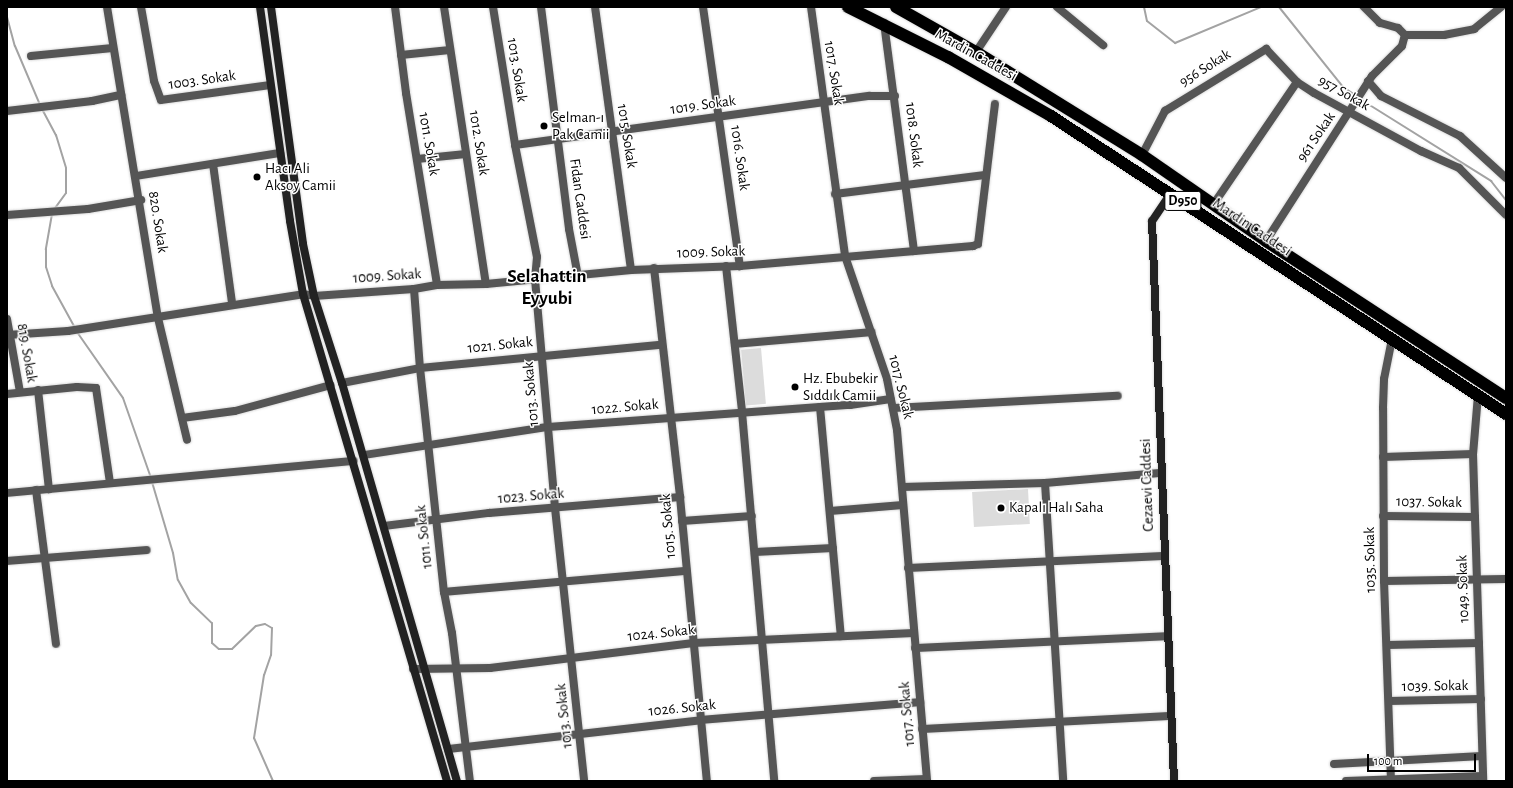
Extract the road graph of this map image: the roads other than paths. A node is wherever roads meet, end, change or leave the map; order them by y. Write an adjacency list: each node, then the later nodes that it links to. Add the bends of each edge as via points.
1 (107, 7): 22 (street, 820. Sokak)
2 (141, 7): 29 (street, 1003. Sokak, via 154,81 160,100)
3 (260, 7): 29 (street)
4 (271, 7): 68 (street, via 303,244)
5 (396, 7): 25 (street, 1011. Sokak)
6 (444, 7): 23 (street, 1012. Sokak)
7 (493, 7): 39 (street, 1013. Sokak)
8 (541, 7): 38 (street, Fidan Caddesi)
9 (595, 7): 37 (street, 1015. Sokak)
10 (703, 7): 36 (street, 1016. Sokak)
11 (811, 7): 32 (street, 1017. Sokak)
12 (848, 7): 19 (highway, Mardin Caddesi / D950)
13 (896, 7): 18 (highway, Mardin Caddesi / D950)
14 (1006, 7): 24 (street)
15 (1057, 7): 21 (street)
16 (1364, 7): 20 (street, via 1380,23 1398,28)
17 (1501, 7): 20 (street, via 1474,29 1444,34)
18 (904, 10): 24 (highway, Mardin Caddesi / D950)
19 (884, 23): 31 (street, 1018. Sokak); 49 (highway, Mardin Caddesi / D950, via 1051,116)
20 (1405, 35): 28 (street, 961 Sokak, via 1402,46)
21 (1102, 45)
22 (113, 48): 26 (street); 30 (street, 820. Sokak)
23 (450, 50): 25 (street); 41 (street, 1012. Sokak)
24 (976, 52): 42 (highway, Mardin Caddesi / D950)
25 (401, 55): 43 (street, 1011. Sokak)
26 (31, 56)
27 (1297, 82): 35 (street, 957 Sokak); 42 (street, 956 Sokak, via 1274,55 1266,49 1260,50 1164,111); 52 (street, 957 Sokak)
28 (1367, 83): 35 (street, 961 Sokak); 47 (street, via 1381,96 1460,136)
29 (270, 85): 40 (street)
30 (121, 95): 34 (street); 46 (street, 820. Sokak)
31 (895, 96): 32 (street, 1019. Sokak, via 870,96); 48 (street, 1018. Sokak)
32 (824, 103): 36 (street, 1019. Sokak); 50 (street, 1017. Sokak, via 832,150)
33 (995, 104): 45 (street, 1009. Sokak)
34 (7, 111)
35 (1350, 112): 53 (street, 957 Sokak, via 1459,168); 55 (street, 961 Sokak)
36 (720, 119): 37 (street, 1019. Sokak); 59 (street, 1016. Sokak)
37 (613, 133): 38 (street, 1019. Sokak); 61 (street, 1015. Sokak)
38 (558, 139): 39 (street, 1019. Sokak); 62 (street, Fidan Caddesi, via 569,229)
39 (515, 145): 63 (street, 1013. Sokak, via 538,257)
40 (280, 153): 44 (street); 67 (street)
41 (466, 154): 43 (street); 64 (street, 1012. Sokak)
42 (1142, 155): 52 (highway, Mardin Caddesi / D950)
43 (417, 159): 65 (street, 1011. Sokak)
44 (213, 164): 46 (street); 69 (street)
45 (985, 175): 48 (street); 56 (street, 1009. Sokak, via 978,244)
46 (136, 176): 51 (street, 820. Sokak)
47 (1506, 178)
48 (906, 184): 50 (street); 56 (street, 1018. Sokak)
49 (1171, 193): 74 (highway, Mardin Caddesi / D950); 101 (street, Cezaevi Caddesi, via 1152,221)
50 (835, 194): 57 (street, 1017. Sokak)
51 (141, 200): 54 (street, via 88,209); 71 (street, 820. Sokak)
52 (1213, 205): 55 (highway, Mardin Caddesi / D950)
53 (1506, 214)
54 (7, 215)
55 (1266, 241): 86 (highway, Mardin Caddesi / D950)
56 (914, 251): 57 (street, 1009. Sokak)
57 (845, 256): 59 (street, 1009. Sokak); 72 (street, 1017. Sokak)
58 (726, 266): 59 (street, 1009. Sokak); 60 (street, 1009. Sokak); 75 (street)
59 (740, 266)
60 (654, 268): 61 (street, 1009. Sokak); 76 (street, 1015. Sokak)
61 (631, 270): 62 (street, 1009. Sokak)
62 (578, 276): 63 (street, 1009. Sokak)
63 (535, 279): 64 (street, 1009. Sokak); 77 (street, 1013. Sokak)
64 (486, 284): 65 (street, 1009. Sokak)
65 (437, 285): 66 (street, 1009. Sokak)
66 (414, 289): 68 (street, 1009. Sokak); 78 (street, 1011. Sokak)
67 (304, 294): 68 (street, 1009. Sokak); 69 (street, 1009. Sokak); 80 (street)
68 (314, 296): 79 (street)
69 (232, 303): 71 (street, 1009. Sokak)
70 (7, 318): 73 (street, 819. Sokak)
71 (158, 318): 73 (street, 1009. Sokak, via 68,331); 93 (street, 820. Sokak)
72 (872, 332): 75 (street); 87 (street, 1017. Sokak)
73 (9, 335): 82 (street, 819. Sokak)
74 (1392, 339): 84 (highway, Mardin Caddesi / D950); 99 (street, 1035. Sokak, via 1384,378)
75 (735, 344): 90 (street)
76 (661, 345): 77 (street, 1021. Sokak); 92 (street, 1015. Sokak)
77 (542, 355): 78 (street, 1021. Sokak); 94 (street, 1013. Sokak)
78 (420, 368): 79 (street, 1021. Sokak); 96 (street, 1011. Sokak)
79 (342, 383): 98 (street)
80 (331, 385): 93 (street, via 234,411); 100 (street)
81 (38, 390): 82 (street); 102 (street, via 93,386 96,388); 105 (street)
82 (20, 392): 83 (street)
83 (7, 394)
84 (1478, 395): 91 (highway, Mardin Caddesi / D950); 97 (street, 1049. Sokak)
85 (1118, 396): 89 (street)
86 (1506, 398)
87 (891, 399): 88 (street, 1022. Sokak); 89 (street, 1017. Sokak)
88 (820, 407): 90 (street, 1022. Sokak); 111 (street)
89 (892, 408): 104 (street, 1017. Sokak)
90 (742, 412): 92 (street, 1022. Sokak); 112 (street)
91 (1506, 414)
92 (672, 416): 94 (street, 1022. Sokak); 108 (street, 1015. Sokak)
93 (182, 418): 95 (street, 820. Sokak)
94 (548, 427): 96 (street, 1022. Sokak); 110 (street, 1013. Sokak)
95 (187, 440)
96 (429, 445): 98 (street, 1022. Sokak); 115 (street, 1011. Sokak)
97 (1473, 454): 99 (street); 114 (street, 1049. Sokak)
98 (364, 455): 117 (street)
99 (1383, 457): 113 (street, 1035. Sokak)
100 (354, 461): 102 (street); 143 (street)
101 (1160, 473): 103 (street); 121 (street, Cezaevi Caddesi)
102 (110, 483): 105 (street)
103 (1045, 483): 104 (street); 124 (street)
104 (902, 487): 109 (street, 1017. Sokak)
105 (49, 489): 106 (street)
106 (36, 490): 107 (street); 122 (street)
107 (7, 493)
108 (680, 497): 110 (street, 1023. Sokak); 116 (street, 1015. Sokak)
109 (903, 505): 111 (street); 125 (street, 1017. Sokak)
110 (555, 508): 115 (street, 1023. Sokak); 129 (street, 1013. Sokak)
111 (830, 511): 118 (street)
112 (752, 516): 116 (street); 120 (street)
113 (1383, 516): 114 (street, 1037. Sokak); 130 (street, 1035. Sokak)
114 (1474, 517): 128 (street, 1049. Sokak)
115 (436, 519): 117 (street, 1023. Sokak); 131 (street, 1011. Sokak)
116 (682, 521): 126 (street, 1015. Sokak)
117 (384, 526): 144 (street)
118 (833, 548): 120 (street); 133 (street)
119 (147, 550): 122 (street)
120 (755, 552): 135 (street)
121 (1164, 556): 124 (street); 134 (street, Cezaevi Caddesi)
122 (45, 560): 123 (street); 139 (street)
123 (7, 561)
124 (1050, 561): 125 (street); 136 (street)
125 (908, 568): 132 (street, 1017. Sokak)
126 (686, 571): 129 (street); 137 (street, 1015. Sokak)
127 (1506, 579): 128 (street)
128 (1475, 580): 130 (street); 138 (street, 1049. Sokak)
129 (562, 581): 131 (street); 142 (street, 1013. Sokak)
130 (1384, 581): 140 (street, 1035. Sokak)
131 (444, 592): 145 (street, 1011. Sokak)
132 (914, 633): 133 (street, 1024. Sokak); 141 (street, 1017. Sokak)
133 (841, 636): 135 (street, 1024. Sokak)
134 (1167, 636): 136 (street); 150 (street, Cezaevi Caddesi)
135 (762, 640): 137 (street, 1024. Sokak); 149 (street)
136 (1054, 642): 141 (street); 152 (street)
137 (693, 643): 142 (street, 1024. Sokak); 151 (street, 1015. Sokak)
138 (1479, 643): 140 (street); 146 (street, 1049. Sokak)
139 (56, 644)
140 (1388, 645): 147 (street, 1035. Sokak)
141 (915, 648): 148 (street, 1017. Sokak)
142 (572, 656): 145 (street, 1024. Sokak, via 490,668); 154 (street, 1013. Sokak)
143 (412, 669): 144 (street, 1024. Sokak); 163 (street)
144 (424, 670): 145 (street, 1024. Sokak); 155 (street)
145 (457, 670): 156 (street, 1011. Sokak)
146 (1481, 699): 147 (street, 1039. Sokak); 157 (street, 1049. Sokak)
147 (1389, 701): 158 (street, 1035. Sokak)
148 (920, 702): 149 (street, 1026. Sokak); 153 (street, 1017. Sokak)
149 (768, 714): 151 (street, 1026. Sokak); 168 (street)
150 (1170, 716): 152 (street); 171 (street, Cezaevi Caddesi)
151 (701, 720): 154 (street, 1026. Sokak); 167 (street, 1015. Sokak)
152 (1059, 721): 153 (street); 170 (street)
153 (922, 729): 161 (street, 1017. Sokak)
154 (579, 733): 156 (street, 1026. Sokak); 166 (street, 1013. Sokak)
155 (448, 749): 156 (street, 1026. Sokak); 164 (street)
156 (468, 749): 165 (street, 1011. Sokak)
157 (1482, 756): 158 (street); 160 (street, 1049. Sokak)
158 (1390, 763): 159 (street); 162 (street, 1035. Sokak)
159 (1334, 764)
160 (1483, 779): 162 (street)
161 (927, 780): 169 (street)
162 (1390, 780): 172 (street)
163 (447, 781)
164 (458, 781)
165 (470, 781)
166 (584, 781)
167 (707, 781)
168 (774, 781)
169 (874, 781)
170 (1063, 781)
171 (1174, 781)
172 (1346, 781)

